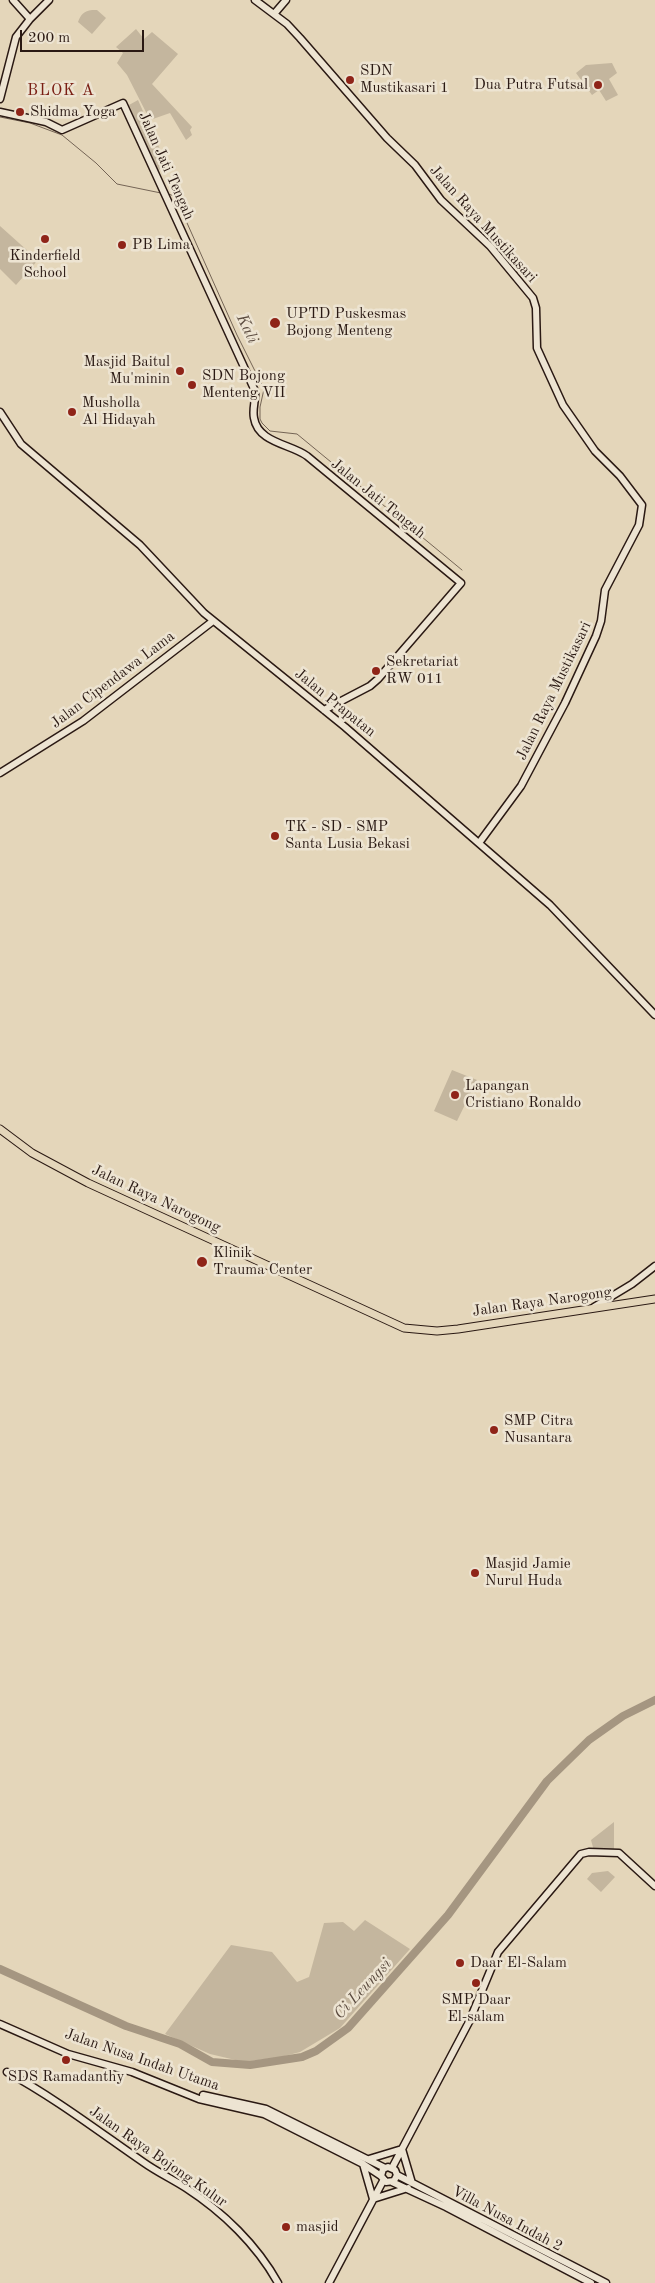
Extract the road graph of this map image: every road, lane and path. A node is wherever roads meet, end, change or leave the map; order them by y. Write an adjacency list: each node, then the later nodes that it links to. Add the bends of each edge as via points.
1 (13, 0): 6 (street)
2 (49, 0): 6 (street)
3 (255, 0): 5 (street, Jalan Raya Mustikasari)
4 (286, 0): 5 (street)
5 (274, 14): 13 (street, Jalan Raya Mustikasari, via 415,165 455,214 490,246 533,298 537,348 563,405 594,451 620,476 642,505 639,525 605,590 596,636 565,703 520,786)
6 (30, 19): 7 (street, via 14,44)
7 (0, 99)
8 (0, 112): 11 (street, Jalan Jati Tengah, via 46,122 62,130 123,103 255,390 256,426 267,437 307,456 458,581 378,679)
9 (0, 412): 10 (street, Jalan Prapatan, via 22,444 140,545)
10 (213, 621): 11 (street, Jalan Prapatan); 12 (street, Jalan Cipendawa Lama, via 83,722)
11 (324, 710): 13 (street, Jalan Prapatan)
12 (0, 773)
13 (479, 843): 14 (street, Jalan Prapatan, via 550,905)
14 (655, 1015)
15 (0, 1129): 18 (main road, Jalan Raya Narogong, via 32,1153 88,1183 404,1328 449,1329)
16 (655, 1266): 18 (street)
17 (655, 1299): 18 (main road, Jalan Raya Narogong)
18 (593, 1308)
19 (655, 1886): 23 (street, via 618,1853 581,1854 498,1952 469,2022)
20 (0, 2022): 22 (street, Jalan Nusa Indah Utama, via 74,2056)
21 (7, 2072): 32 (street, Jalan Raya Bojong Kulur, via 36,2087 214,2208 263,2258)
22 (184, 2090): 24 (street, Jalan Nusa Indah Utama, via 266,2109); 25 (street, Jalan Nusa Indah Utama, via 210,2102 264,2114)
23 (402, 2149): 24 (street); 26 (street); 30 (street)
24 (369, 2159): 26 (street, Jalan Nusa Indah Utama)
25 (363, 2164): 28 (street, Jalan Nusa Indah Utama); 31 (street)
26 (389, 2168): 27 (street); 28 (street)
27 (397, 2175): 29 (street); 30 (street, Villa Nusa Indah 2)
28 (382, 2178): 29 (street, Villa Nusa Indah 2); 31 (street)
29 (392, 2182): 30 (street, Villa Nusa Indah 2)
30 (410, 2186): 31 (street); 34 (street, Villa Nusa Indah 2); 35 (street, Villa Nusa Indah 2)
31 (373, 2199): 33 (street)
32 (278, 2283)
33 (329, 2283)
34 (591, 2283)
35 (606, 2283)

